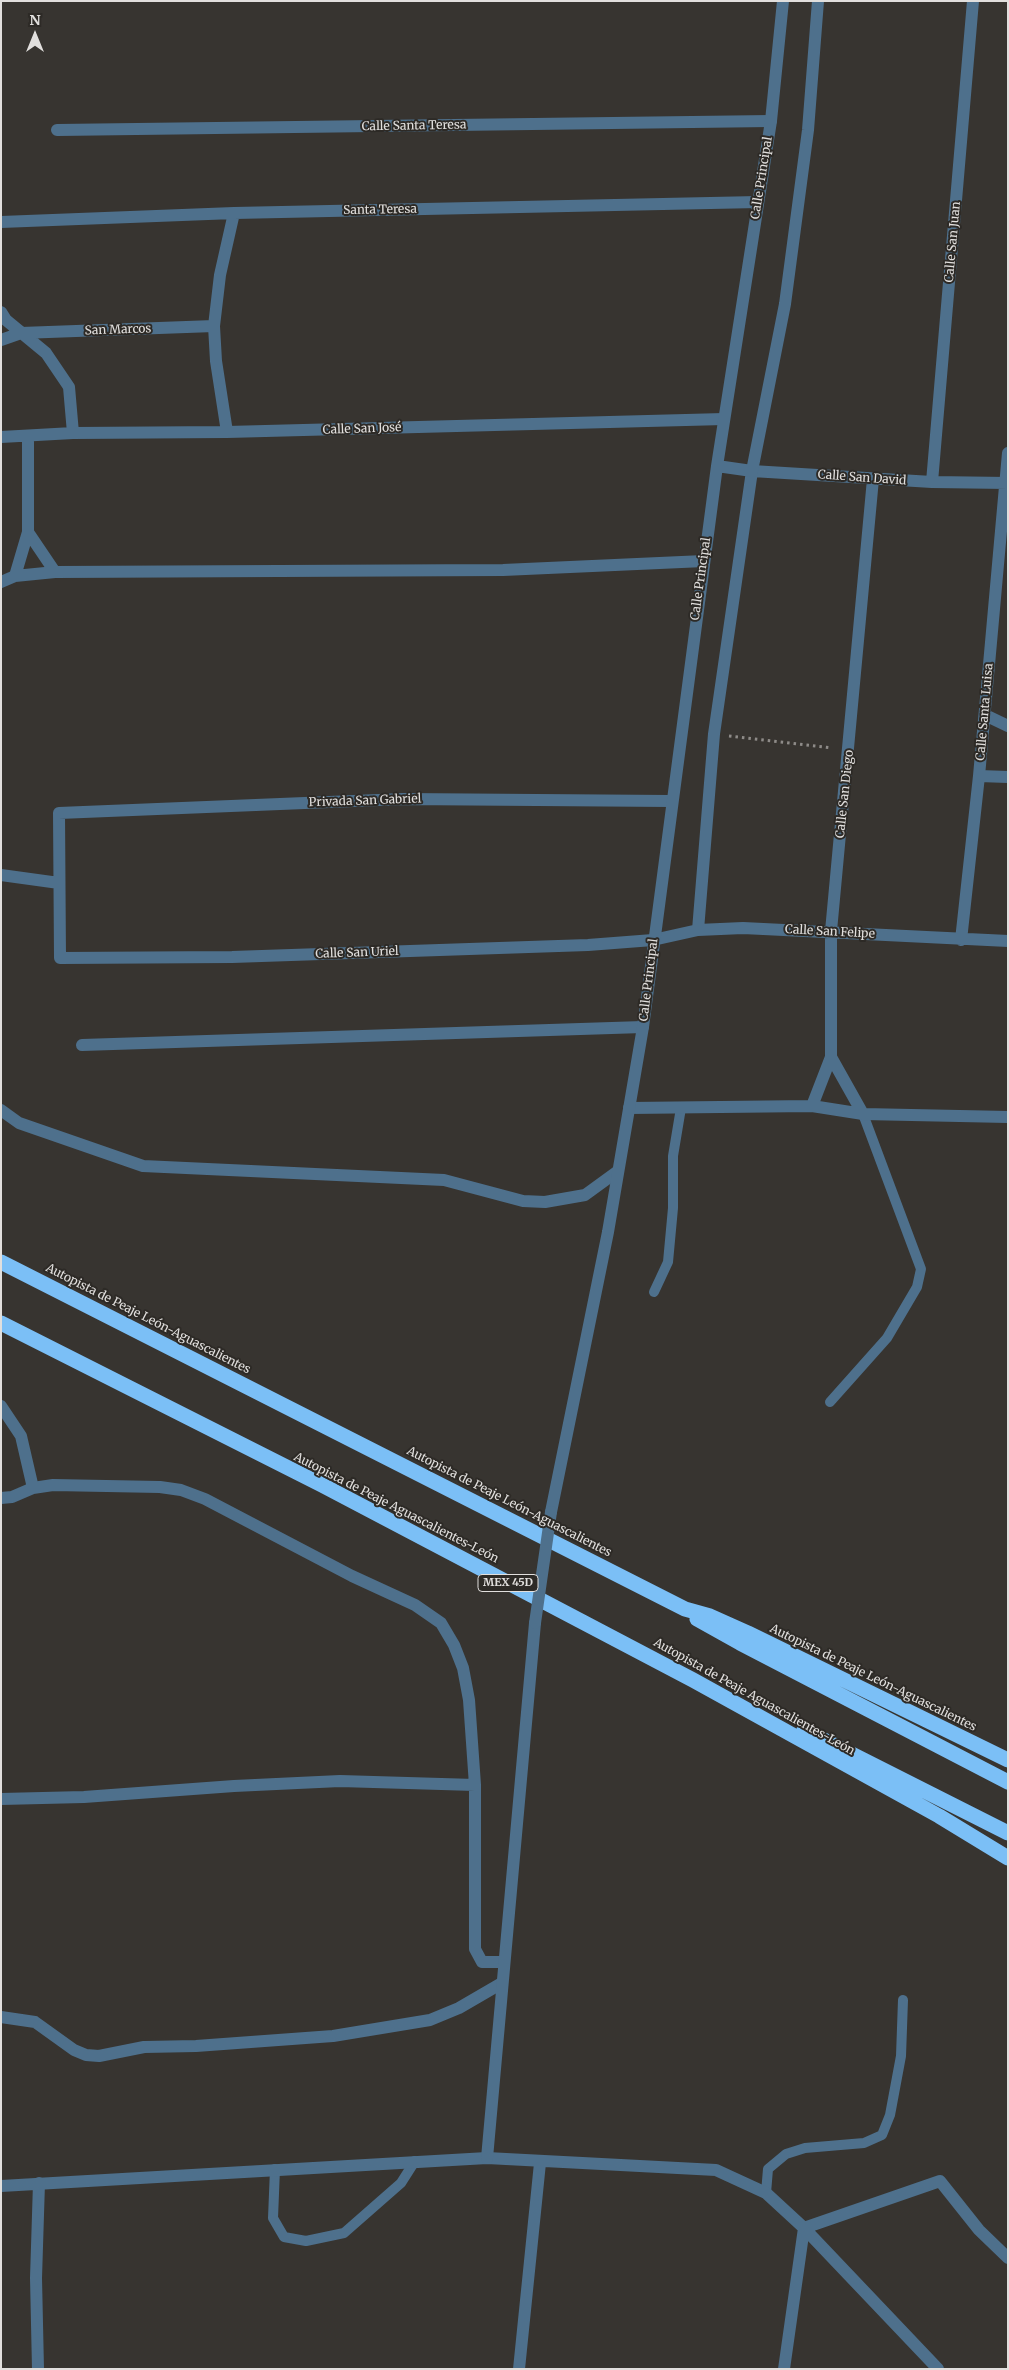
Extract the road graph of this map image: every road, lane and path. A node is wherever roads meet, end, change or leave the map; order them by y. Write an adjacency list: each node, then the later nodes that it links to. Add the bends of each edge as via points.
1 (782, 1): 4 (street, Calle Principal)
2 (818, 1): 20 (street, via 808,130 785,304)
3 (973, 1): 22 (street, Calle San Juan)
4 (771, 121): 5 (street, Calle Santa Teresa); 6 (street, Calle Principal)
5 (58, 130)
6 (758, 202): 7 (street, Santa Teresa); 13 (street, Calle Principal)
7 (234, 213): 8 (street, Santa Teresa); 10 (street, via 220,275)
8 (1, 222)
9 (3, 317): 11 (street)
10 (214, 326): 11 (street, San Marcos); 14 (street)
11 (21, 334): 12 (street, San Marcos); 15 (street, via 46,353 69,387)
12 (1, 340)
13 (724, 419): 14 (street, Calle San José); 19 (street, Calle Principal)
14 (227, 432): 15 (street, Calle San José)
15 (73, 433): 17 (street, Calle San José)
16 (1, 437): 17 (street, Calle San José)
17 (28, 437): 24 (street)
18 (1008, 453): 23 (street, Calle Santa Luisa)
19 (717, 466): 20 (street, Calle San David); 25 (street, Calle Principal)
20 (752, 471): 21 (street, Calle San David); 31 (street)
21 (873, 479): 22 (street, Calle San David); 32 (street, Calle San Diego)
22 (932, 482): 23 (street, Calle San David)
23 (1007, 483): 29 (street, Calle Santa Luisa)
24 (28, 532): 26 (street); 27 (street)
25 (704, 561): 26 (street, via 503,570); 35 (street, Calle Principal)
26 (55, 572): 27 (street)
27 (15, 576): 28 (street)
28 (1, 582)
29 (985, 715): 30 (street); 33 (street, Calle Santa Luisa)
30 (1008, 726)
31 (714, 734): 32 (path); 38 (street)
32 (849, 750): 39 (street, Calle San Diego)
33 (979, 776): 34 (street); 41 (street, Calle Santa Luisa)
34 (1008, 777)
35 (672, 802): 37 (street, Privada San Gabriel, via 403,799 59,813); 40 (street, Calle Principal)
36 (1, 874): 37 (street)
37 (59, 884): 40 (street, Calle San Uriel, via 60,958 358,953 624,944)
38 (698, 930): 39 (street, Calle San Felipe); 40 (street, Calle San Felipe)
39 (831, 931): 41 (street, Calle San Felipe); 45 (street, Calle San Diego)
40 (653, 940): 43 (street, Calle Principal)
41 (961, 940): 42 (street, Calle San Felipe)
42 (1008, 942)
43 (643, 1027): 44 (street); 47 (street, Calle Principal)
44 (82, 1046)
45 (831, 1057): 46 (street, Calle San Diego); 50 (street)
46 (812, 1106): 48 (street); 50 (street)
47 (629, 1108): 48 (street); 52 (street, Calle Principal)
48 (681, 1108): 54 (lane, via 673,1156 668,1262)
49 (1, 1110): 52 (street, via 19,1123 143,1166 444,1180 523,1202 545,1202 585,1194)
50 (863, 1114): 51 (street); 56 (lane, via 921,1269 917,1287 888,1338)
51 (1008, 1117)
52 (618, 1171): 68 (street, Calle Principal, bridge, via 551,1512 535,1623)
53 (1, 1262): 60 (highway, Autopista de Peaje León-Aguascalientes)
54 (654, 1292)
55 (1, 1323): 61 (highway, Autopista de Peaje Aguascalientes-León / MEX 45D, via 322,1485)
56 (830, 1402)
57 (1, 1406): 58 (street, via 22,1436)
58 (33, 1488): 59 (street); 64 (street, via 53,1485 181,1490 205,1499 336,1568 415,1605 441,1623 463,1668 470,1700)
59 (1, 1498)
60 (684, 1609): 62 (highway, Autopista de Peaje León-Aguascalientes, via 710,1616 748,1633); 63 (highway, via 710,1627)
61 (693, 1680): 66 (highway, via 758,1707); 67 (highway, Autopista de Peaje Aguascalientes-León / MEX 45D, via 940,1816)
62 (1008, 1760)
63 (1008, 1782)
64 (475, 1785): 65 (street, via 340,1781 84,1797); 68 (street, via 475,1949 482,1962)
65 (1, 1798)
66 (1008, 1833)
67 (1008, 1858)
68 (504, 1962): 69 (street, Calle Principal)
69 (502, 1983): 71 (street, via 459,2008 430,2020 333,2036 144,2047 99,2056 74,2050 35,2022); 72 (street, Calle Principal)
70 (903, 2000): 78 (lane, via 901,2056 890,2115 882,2135 864,2143 805,2148 786,2154 768,2169)
71 (1, 2017)
72 (487, 2158): 73 (street); 74 (street)
73 (414, 2161): 75 (street); 75 (lane, via 401,2183 344,2234 306,2241 284,2237 272,2218)
74 (540, 2163): 78 (street, via 716,2170); 82 (street)
75 (276, 2169): 76 (street)
76 (39, 2183): 77 (street); 81 (street)
77 (1, 2186)
78 (766, 2193): 79 (street)
79 (804, 2228): 80 (street, via 940,2181 979,2230); 83 (street); 84 (street)
80 (1008, 2258)
81 (38, 2369)
82 (519, 2369)
83 (784, 2369)
84 (938, 2369)

